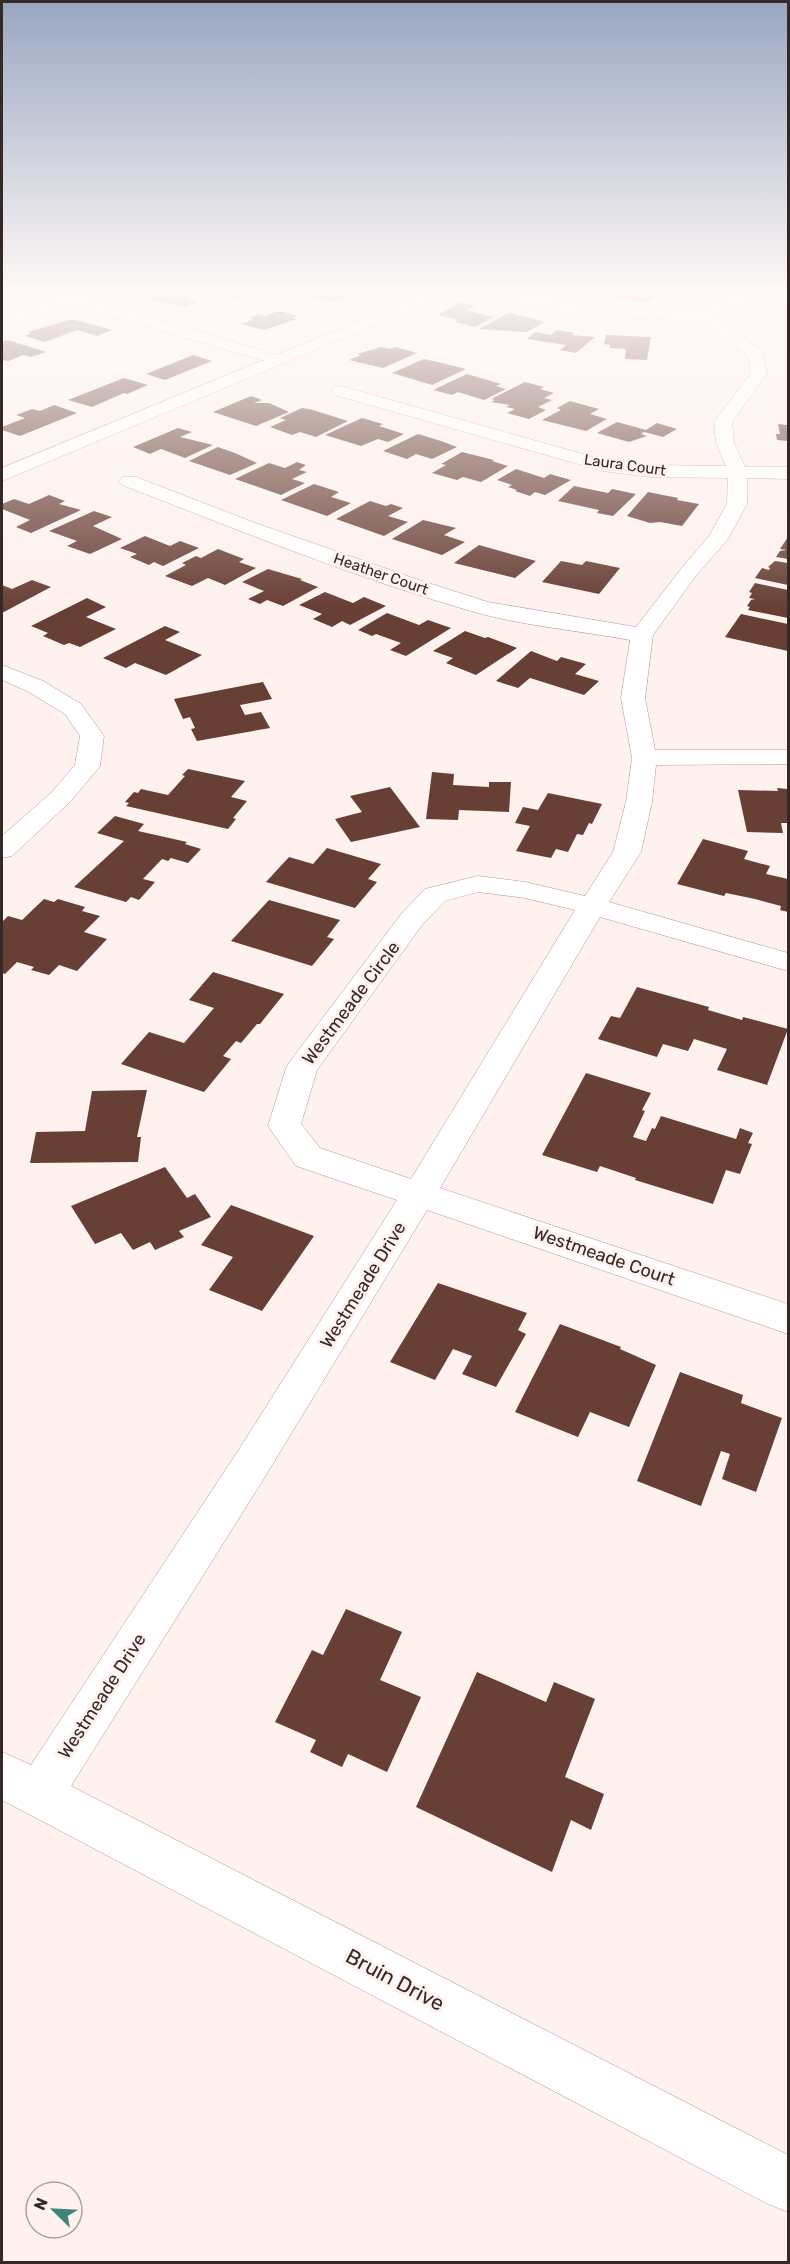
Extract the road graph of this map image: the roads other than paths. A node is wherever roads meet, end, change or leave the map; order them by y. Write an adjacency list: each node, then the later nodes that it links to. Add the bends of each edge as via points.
1 (192, 396): 6 (street)
2 (357, 396): 4 (street, Laura Court, via 603,465 651,471)
3 (742, 396): 4 (street, via 723,422 725,443)
4 (738, 472): 5 (street, Laura Court); 8 (street, via 737,504 718,539)
5 (789, 473)
6 (2, 475)
7 (129, 482): 8 (street, Heather Court, via 484,608)
8 (642, 635): 11 (street, Westmeade Drive, via 633,698)
9 (2, 672): 12 (street, via 73,709 92,736 87,766 61,797)
10 (789, 757): 11 (street)
11 (644, 758): 13 (street, Westmeade Drive, via 627,852)
12 (2, 850)
13 (592, 906): 14 (street); 15 (street, Westmeade Drive); 15 (street, Westmeade Circle, via 525,890 478,884 435,895 412,919 302,1068 284,1126 308,1157)
14 (789, 962)
15 (419, 1194): 16 (street, Westmeade Court); 17 (street, Westmeade Drive, via 252,1463)
16 (789, 1319)
17 (20, 1785): 18 (street, Bruin Drive)
18 (789, 2184)

